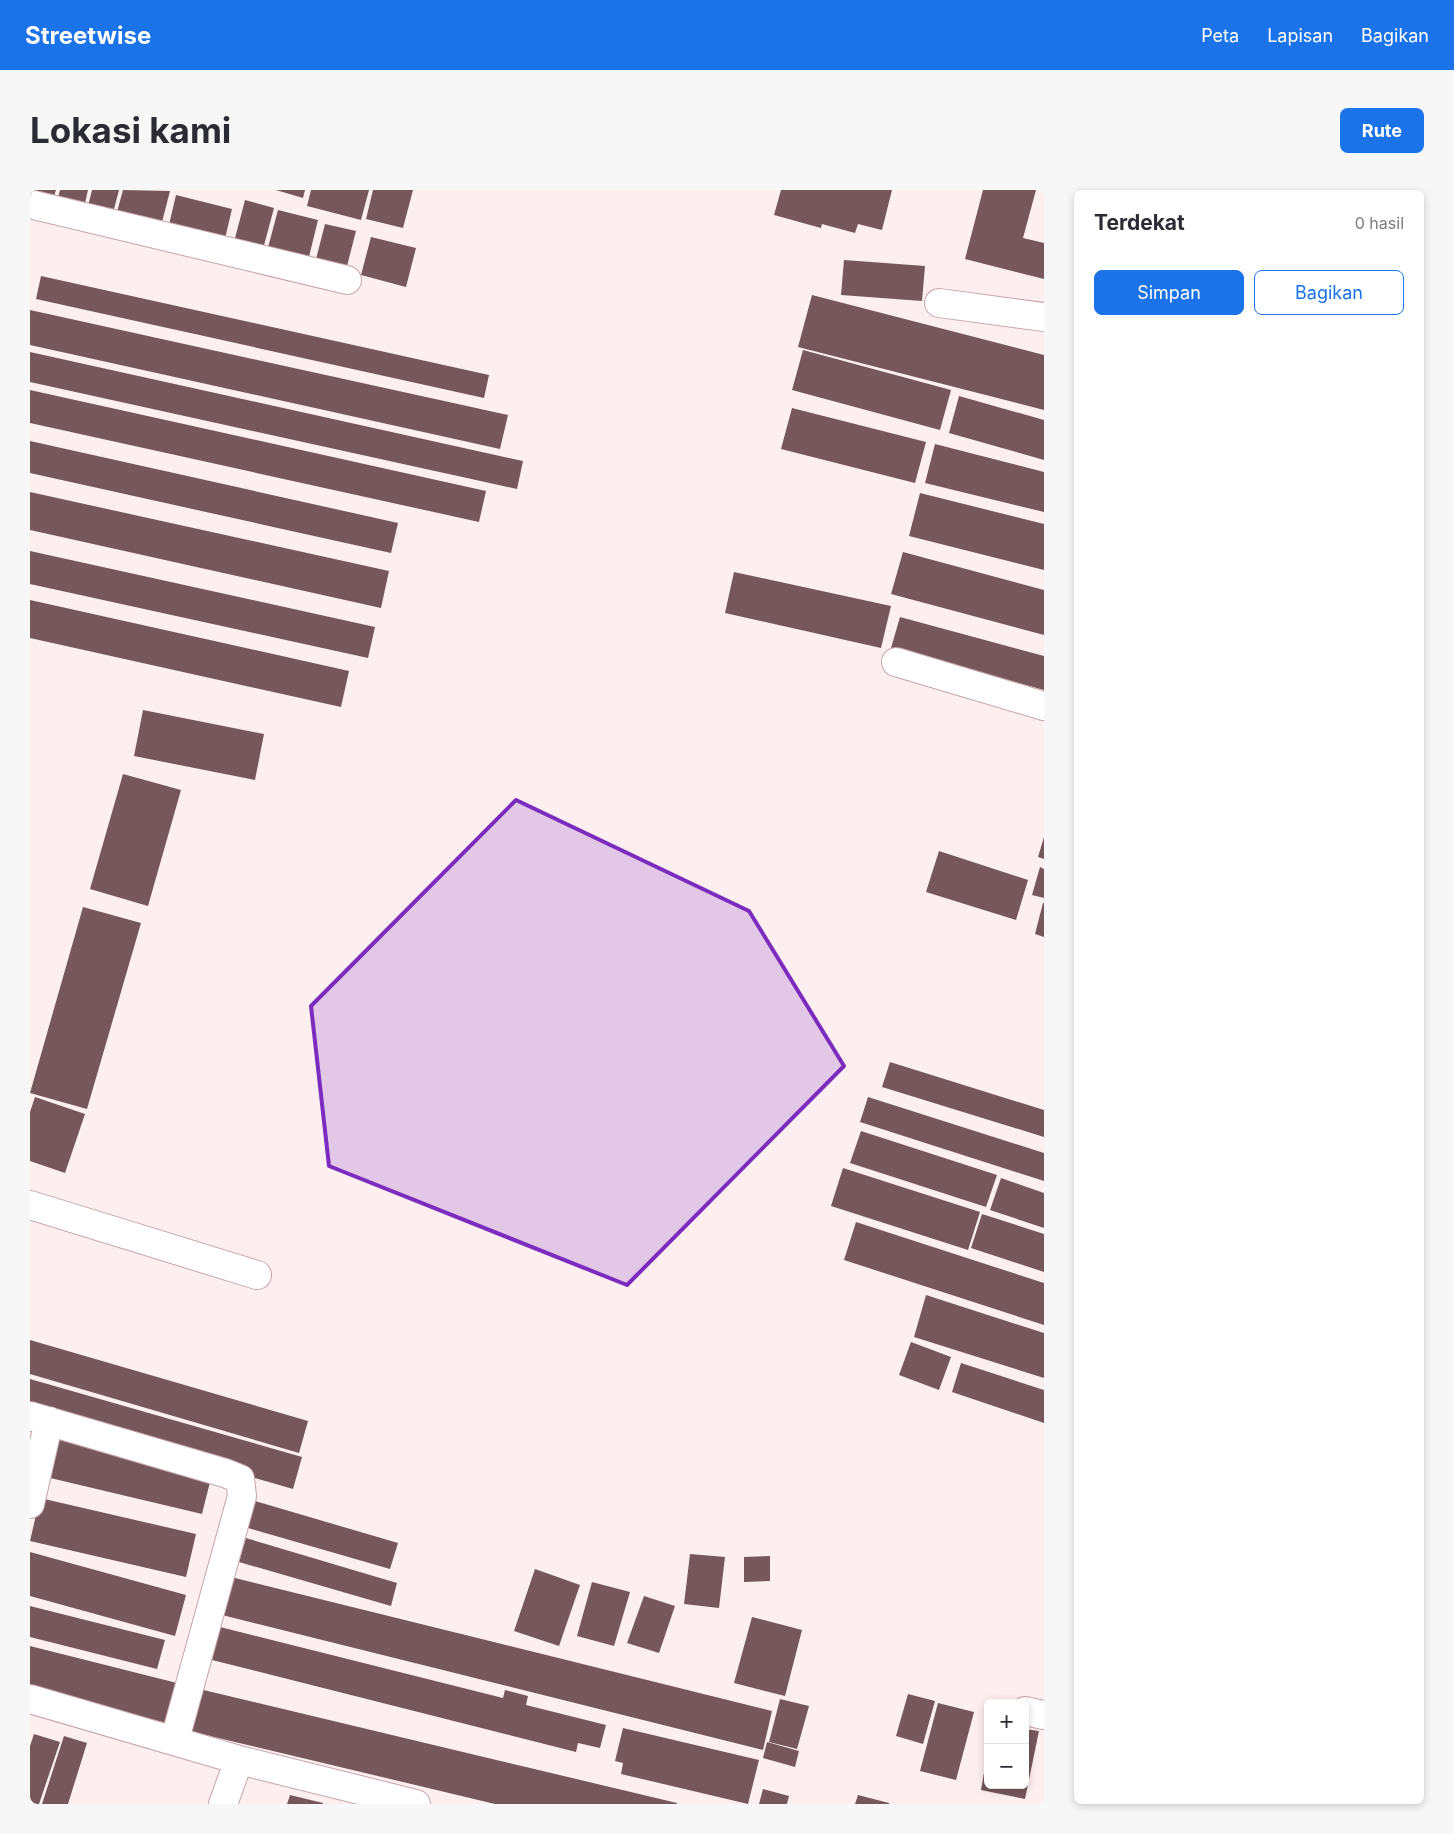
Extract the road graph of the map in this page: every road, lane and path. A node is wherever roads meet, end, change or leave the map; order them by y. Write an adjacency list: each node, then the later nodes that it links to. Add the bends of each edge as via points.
1 (30, 204): 2 (street)
2 (347, 280)
3 (939, 303): 4 (street)
4 (1044, 317)
5 (896, 662): 6 (street)
6 (1044, 706)
7 (30, 1205): 8 (street)
8 (257, 1275)
9 (39, 1419): 10 (street); 14 (street, via 240,1479 242,1496)
10 (30, 1504)
11 (30, 1699): 14 (street)
12 (1029, 1712): 13 (street)
13 (1044, 1715)
14 (175, 1739): 15 (street)
15 (239, 1760): 16 (street); 17 (street)
16 (222, 1804)
17 (416, 1804)

